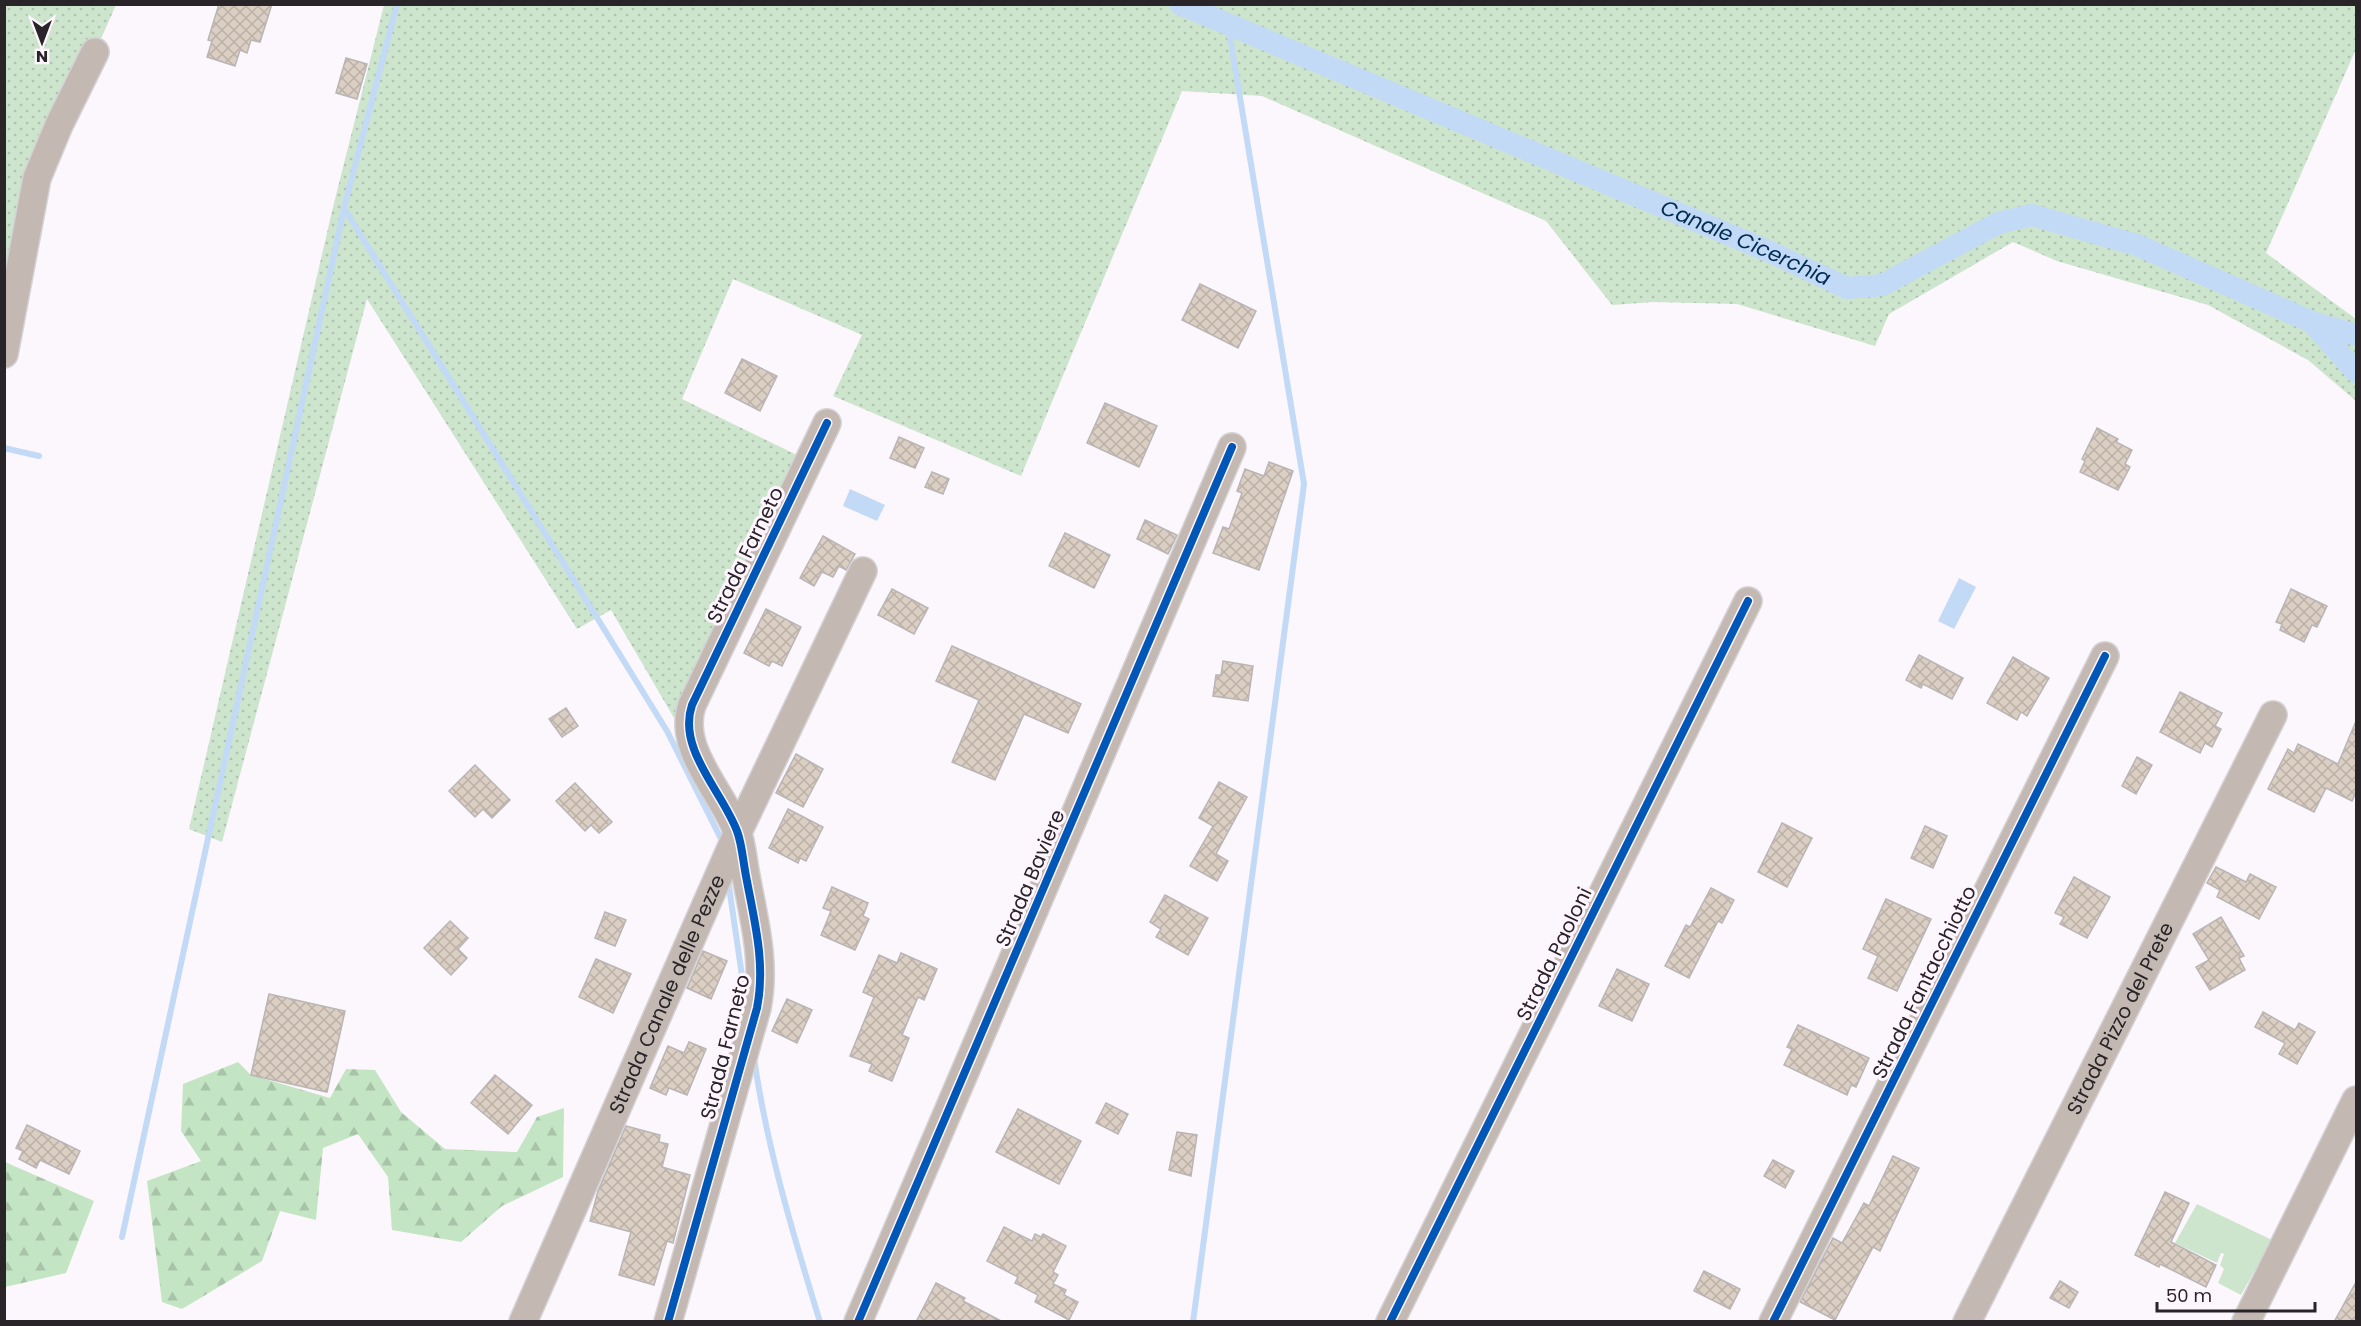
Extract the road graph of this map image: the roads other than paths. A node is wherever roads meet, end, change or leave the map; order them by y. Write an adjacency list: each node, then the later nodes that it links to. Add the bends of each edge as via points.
1 (95, 51): 2 (street, via 37,178)
2 (4, 354)
3 (827, 423): 9 (street, Strada Farneto, via 687,723 692,744)
4 (1233, 447): 14 (street, Strada Baviere)
5 (863, 571): 9 (street, Strada Canale delle Pezze)
6 (1748, 601): 15 (street, Strada Paoloni)
7 (2105, 656): 11 (street, Strada Fantacchiotto)
8 (2273, 715): 16 (street, Strada Pizzo del Prete)
9 (738, 832): 12 (street, Strada Canale delle Pezze); 13 (street, Strada Farneto, via 761,962 760,989)
10 (2356, 1100): 17 (street)
11 (1776, 1320)
12 (523, 1322)
13 (668, 1322)
14 (858, 1322)
15 (1390, 1322)
16 (1967, 1322)
17 (2246, 1322)

